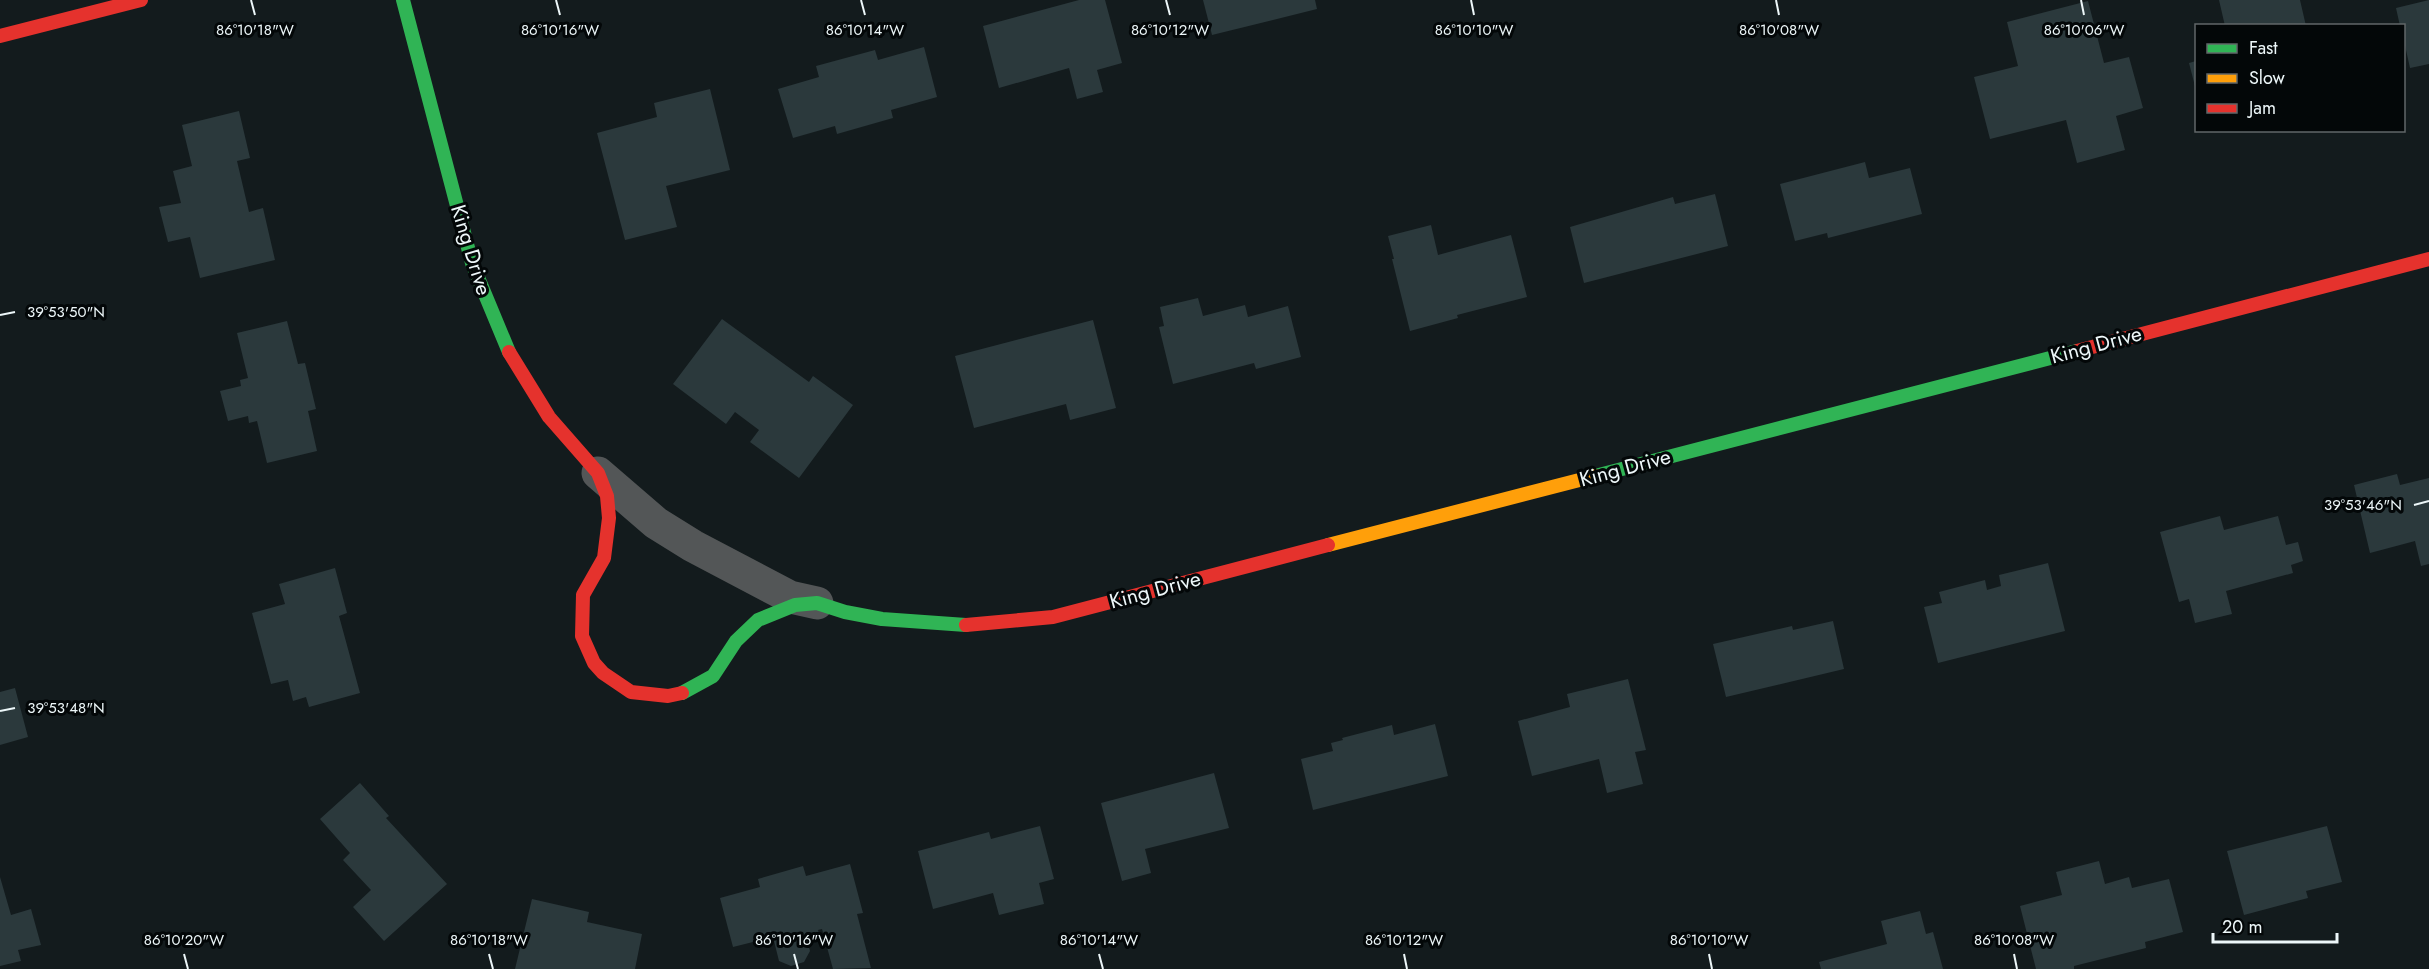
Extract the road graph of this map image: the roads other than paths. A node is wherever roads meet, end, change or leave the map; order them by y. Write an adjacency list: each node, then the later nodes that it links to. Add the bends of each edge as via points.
1 (141, 0): 3 (street)
2 (404, 0): 5 (street, King Drive, via 472,262 492,315 508,350 549,417)
3 (0, 36)
4 (2429, 259): 6 (street, King Drive, via 1053,617 977,625 939,624 873,618)
5 (598, 473): 6 (street, King Drive, via 656,523 693,546 790,597); 6 (street, King Drive, via 607,496 609,518 604,558 583,595 582,636 594,663 622,688 668,696 685,692 713,676 736,641 758,620 795,605)
6 (817, 603)

